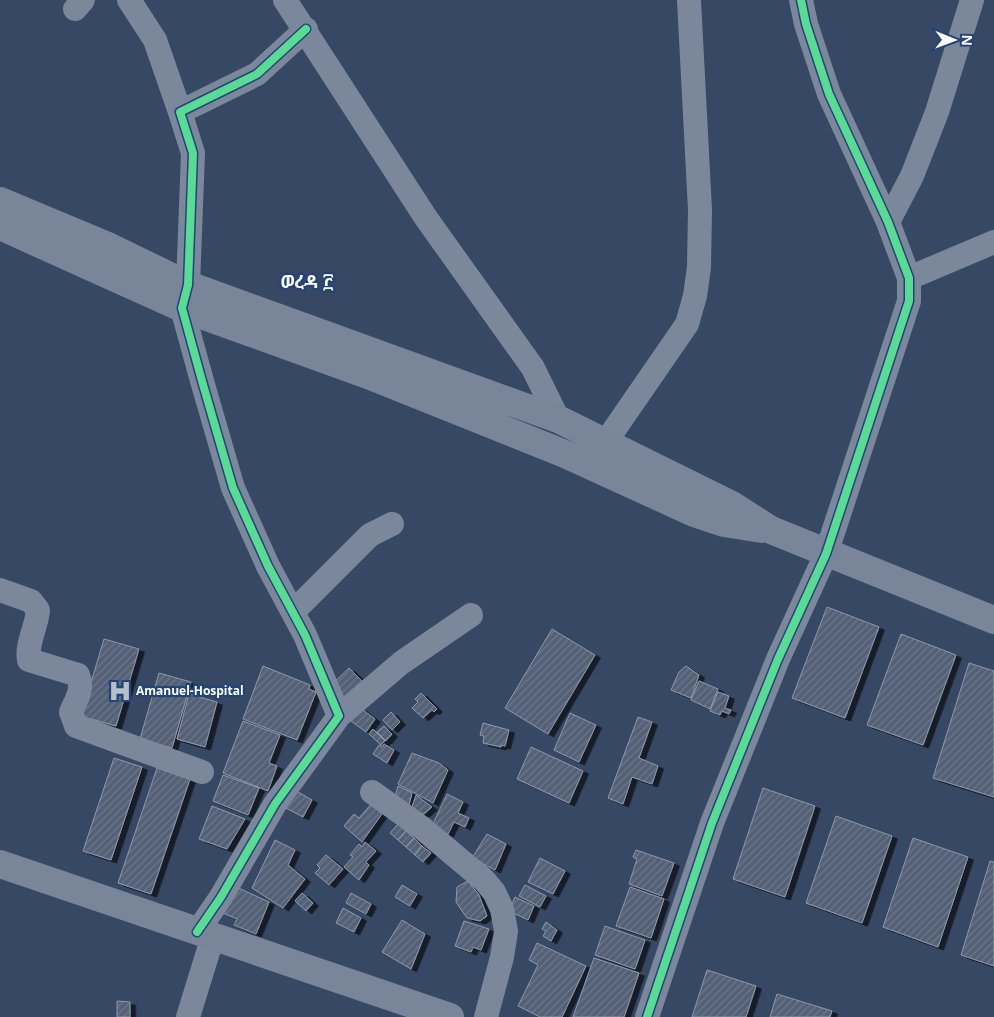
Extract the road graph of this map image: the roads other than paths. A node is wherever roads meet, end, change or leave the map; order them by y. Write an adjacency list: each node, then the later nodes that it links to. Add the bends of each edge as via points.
1 (129, 0): 7 (street, via 155,40)
2 (285, 0): 6 (street)
3 (689, 0): 15 (street, via 700,210 695,296 687,324)
4 (801, 0): 9 (street, via 829,94)
5 (972, 0): 9 (street, via 937,112 912,176)
6 (306, 29): 7 (street, via 257,74); 14 (street, via 426,218 533,368)
7 (180, 112): 13 (street, via 193,152)
8 (0, 201): 13 (main road, via 65,227)
9 (888, 222): 12 (street)
10 (0, 226): 13 (main road)
11 (994, 242): 12 (street)
12 (909, 278): 19 (street, via 909,301 901,330)
13 (185, 296): 14 (main road); 16 (main road); 21 (street, via 233,488)
14 (558, 419): 15 (main road)
15 (605, 443): 18 (main road, via 732,505)
16 (724, 523): 18 (main road); 19 (main road)
17 (392, 524): 21 (street, via 370,535)
18 (771, 530): 19 (main road)
19 (824, 558): 23 (main road); 24 (main road); 33 (street, via 778,659 712,822)
20 (0, 590): 26 (street, via 31,601 38,610 37,624 27,651 29,660 78,675 80,690 71,712 76,726)
21 (293, 612): 25 (street)
22 (471, 615): 25 (street, via 401,663)
23 (994, 620)
24 (994, 632)
25 (339, 716): 29 (street, via 276,804 221,897)
26 (202, 772)
27 (372, 792): 32 (street, via 422,828 494,892 502,909 506,930)
28 (0, 864): 29 (main road)
29 (205, 934): 30 (street); 31 (main road)
30 (188, 1017)
31 (450, 1017)
32 (486, 1017)
33 (647, 1017)

